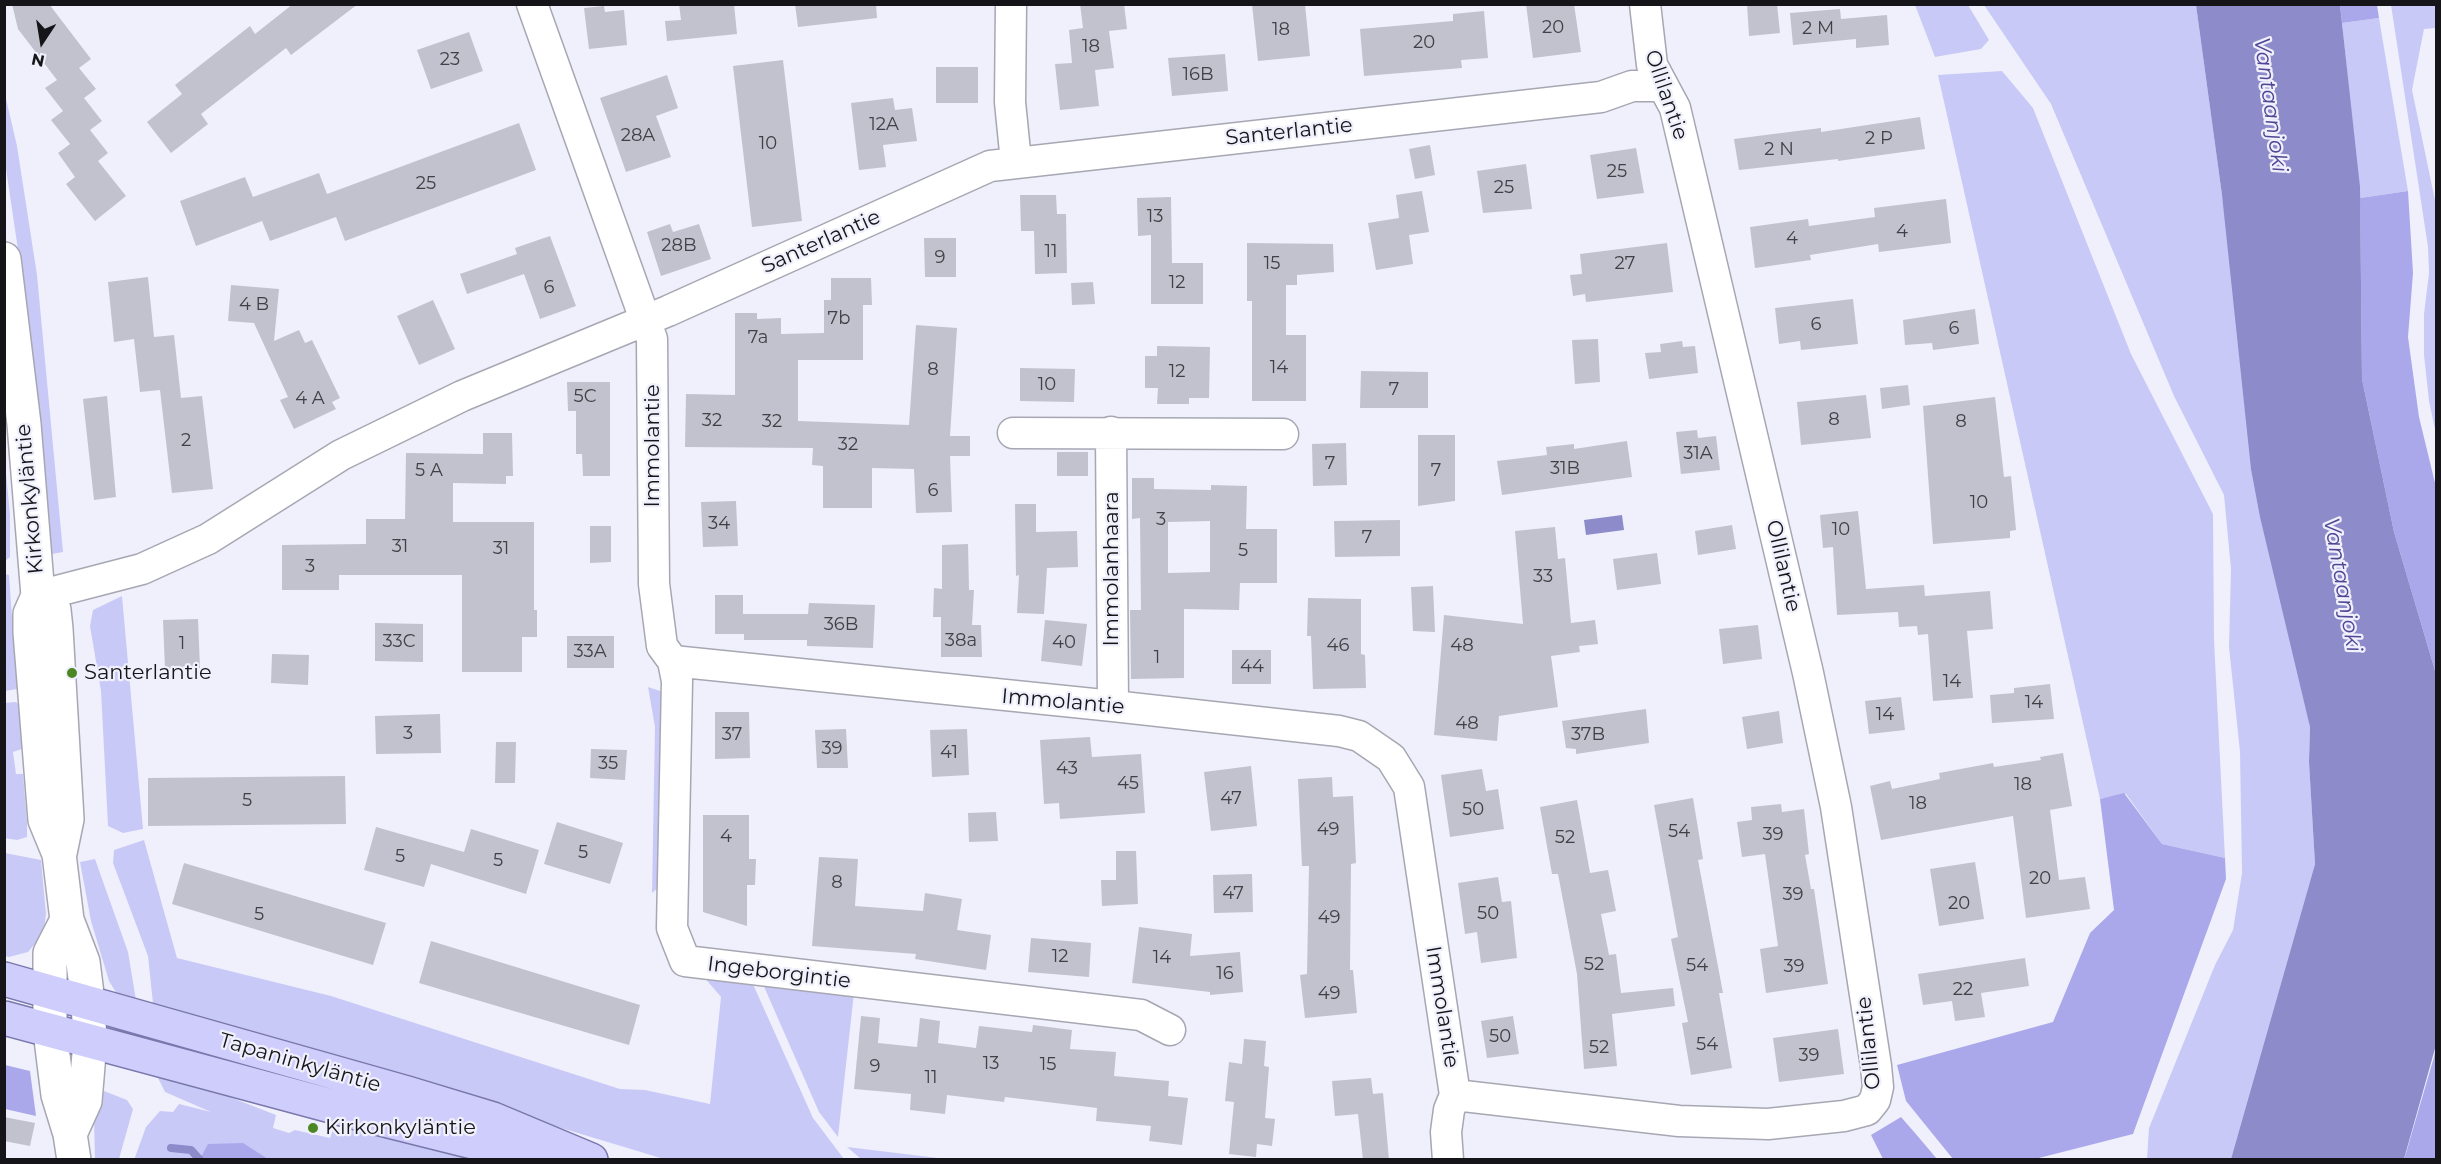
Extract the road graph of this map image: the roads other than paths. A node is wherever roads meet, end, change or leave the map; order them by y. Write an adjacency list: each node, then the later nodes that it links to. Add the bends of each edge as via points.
1 (532, 4): 7 (street, Immolantie)
2 (1011, 4): 5 (street, via 1010,102)
3 (1645, 4): 4 (street, Ollilantie, via 1652,65)
4 (1662, 87): 5 (street, Santerlantie, via 1632,86 1601,98); 23 (street, Ollilantie, via 1675,108 1836,807 1878,1087 1867,1110)
5 (1016, 162): 7 (street, Santerlantie, via 990,166)
6 (4, 259): 11 (street, Kirkonkyläntie, via 24,424)
7 (644, 319): 11 (street, Santerlantie, via 466,394 341,455 208,539 142,570); 12 (street, Immolantie, via 652,339 654,584 662,646)
8 (1111, 432): 9 (street); 10 (street); 13 (street, Immolanhaara)
9 (1013, 433)
10 (1283, 434)
11 (38, 596): 14 (street, Kirkonkyläntie, via 54,610 56,629 67,819 59,854)
12 (673, 661): 13 (street, Immolantie); 19 (street, Ingeborgintie, via 677,681 672,928 685,961 1141,1015)
13 (1113, 705): 22 (street, Immolantie, via 1339,731 1359,736 1391,758 1409,787)
14 (67, 920): 16 (street, Kirkonkyläntie, via 50,953); 17 (street, Kirkonkyläntie, via 83,962)
15 (4, 979): 16 (main road, Tapaninkyläntie)
16 (49, 992): 17 (main road, Tapaninkyläntie); 20 (street, Kirkonkyläntie)
17 (88, 1002): 21 (street, Kirkonkyläntie); 26 (main road, Tapaninkyläntie, via 483,1116)
18 (4, 1018): 20 (main road, Tapaninkyläntie)
19 (1170, 1030)
20 (50, 1031): 21 (main road, Tapaninkyläntie); 24 (street, Kirkonkyläntie, via 58,1095)
21 (90, 1042): 24 (street, Kirkonkyläntie, via 85,1101); 25 (main road, Tapaninkyläntie, via 485,1145)
22 (1455, 1095): 23 (street, Immolantie, via 1679,1121 1768,1124); 27 (street, via 1446,1132)
23 (1844, 1116)
24 (72, 1147)
25 (566, 1160)
26 (591, 1160)
27 (1448, 1160)

